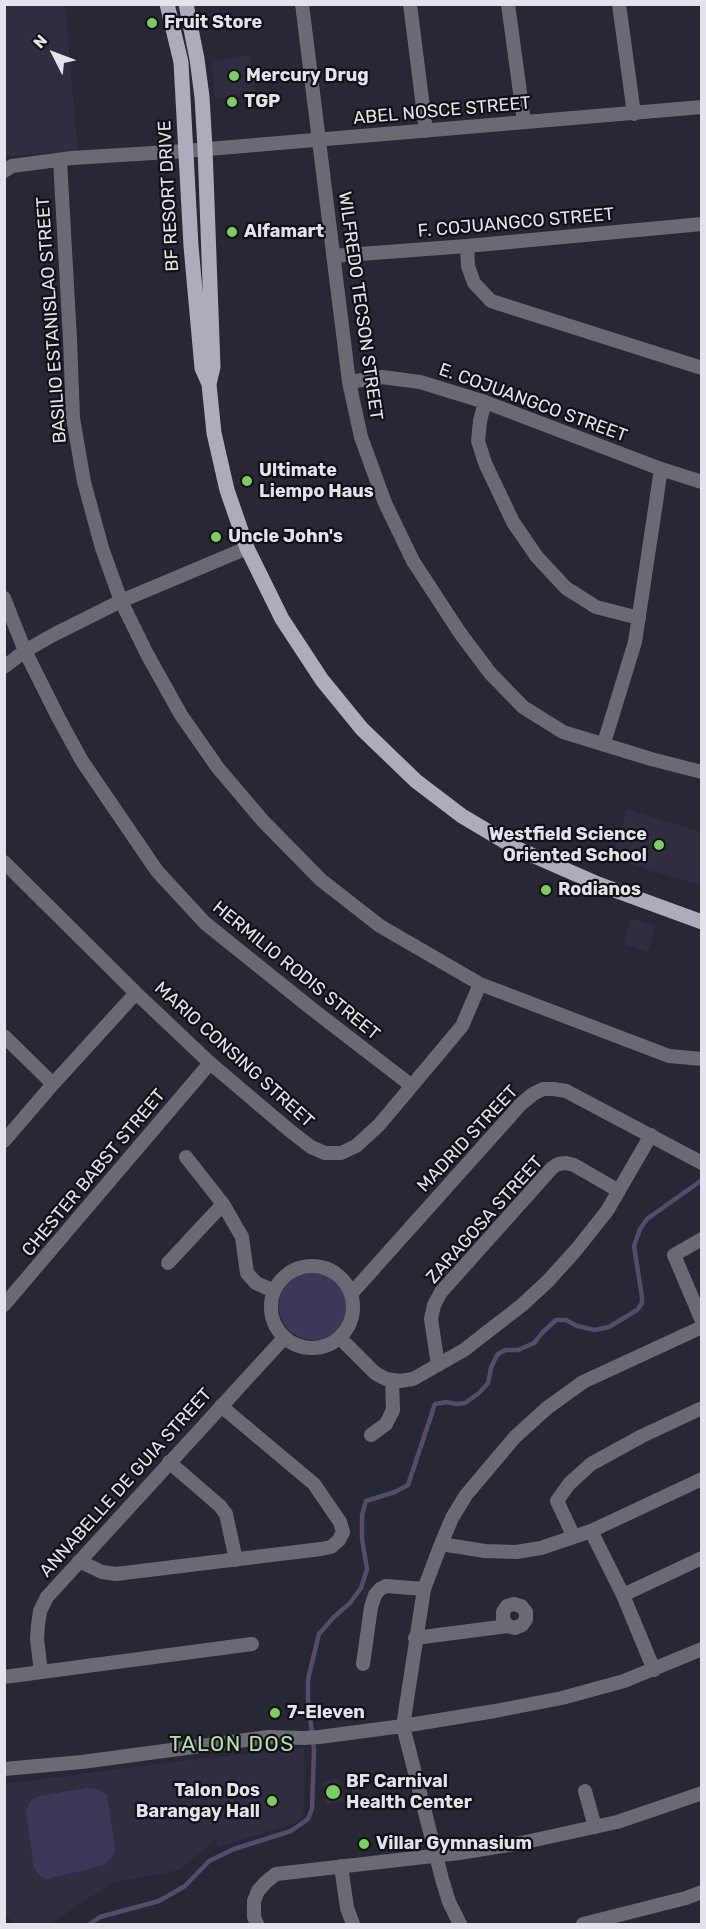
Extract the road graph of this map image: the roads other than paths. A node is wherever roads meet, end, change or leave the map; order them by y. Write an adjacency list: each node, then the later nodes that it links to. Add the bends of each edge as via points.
1 (167, 4): 13 (main road, BF RESORT DRIVE, via 181,62)
2 (186, 4): 12 (main road, BF RESORT DRIVE, via 197,59)
3 (302, 4): 11 (street)
4 (410, 4): 10 (street)
5 (508, 4): 9 (street)
6 (619, 4): 8 (street)
7 (702, 107): 8 (street, ABEL NOSCE STREET)
8 (634, 114): 9 (street, ABEL NOSCE STREET)
9 (524, 122): 10 (street, ABEL NOSCE STREET)
10 (426, 131): 11 (street, ABEL NOSCE STREET)
11 (318, 140): 12 (street, ABEL NOSCE STREET); 18 (street, WILFREDO TECSON STREET)
12 (205, 148): 13 (street, ABEL NOSCE STREET); 21 (main road, BF RESORT DRIVE, via 213,367)
13 (185, 151): 14 (street); 21 (main road, BF RESORT DRIVE, via 200,352)
14 (60, 160): 15 (street, via 12,166); 27 (street, BASILIO ESTANISLAO STREET, via 73,418 84,482)
15 (4, 171)
16 (702, 224): 17 (street, F. COJUANGCO STREET)
17 (467, 246): 18 (street, F. COJUANGCO STREET); 19 (street, via 474,283 491,301)
18 (333, 256): 20 (street, WILFREDO TECSON STREET)
19 (702, 368)
20 (350, 382): 22 (street, E. COJUANGCO STREET, via 382,377 420,382); 31 (street, WILFREDO TECSON STREET, via 361,437 385,502 413,561 460,633 490,673 523,707 563,732)
21 (209, 384): 25 (main road, BF RESORT DRIVE, via 214,433 227,490)
22 (485, 402): 23 (street, E. COJUANGCO STREET); 28 (street, via 478,441 485,464 513,522 537,557 566,588 596,607)
23 (661, 469): 24 (street, E. COJUANGCO STREET); 28 (street)
24 (702, 482)
25 (247, 548): 27 (street); 34 (main road, BF RESORT DRIVE, via 282,619 322,680 362,729 416,781 462,816 516,848 598,884)
26 (4, 598): 29 (street, HERMILIO RODIS STREET)
27 (121, 601): 29 (street); 35 (street, BASILIO ESTANISLAO STREET, via 181,715 218,768 263,821 321,880 380,926)
28 (639, 618): 31 (street)
29 (25, 651): 30 (street); 41 (street, HERMILIO RODIS STREET, via 82,761 157,871 205,923)
30 (4, 667)
31 (604, 743): 32 (street, WILFREDO TECSON STREET)
32 (702, 772)
33 (4, 862): 36 (street, MARIO CONSING STREET)
34 (702, 922)
35 (480, 984): 38 (street, BASILIO ESTANISLAO STREET, via 669,1056); 41 (street, MARIO CONSING STREET, via 462,1026)
36 (136, 993): 39 (street, MARIO CONSING STREET); 40 (street)
37 (4, 1036): 40 (street)
38 (702, 1059)
39 (210, 1063): 41 (street, MARIO CONSING STREET, via 289,1130 326,1153 341,1153 356,1146); 52 (street, CHESTER BABST STREET)
40 (53, 1084): 43 (street)
41 (412, 1086)
42 (651, 1135): 45 (street, MADRID STREET); 46 (street); 51 (street, MADRID STREET, via 566,1091 543,1089 533,1094)
43 (4, 1141)
44 (186, 1157): 47 (street)
45 (702, 1162)
46 (619, 1191): 57 (street, via 548,1281 491,1331); 57 (street, ZARAGOSA STREET, via 574,1165 558,1164 552,1168 441,1292 431,1319)
47 (223, 1204): 49 (street); 50 (street, via 242,1237 247,1273)
48 (702, 1239): 53 (street, via 675,1255)
49 (168, 1263)
50 (274, 1292): 51 (street, via 293,1271 321,1266 344,1281); 55 (street, via 272,1316)
51 (351, 1294): 56 (street, via 352,1318)
52 (4, 1305)
53 (702, 1321)
54 (702, 1327): 66 (street, via 583,1382 547,1408 515,1437 466,1495)
55 (284, 1338): 56 (street, via 296,1346 312,1349); 59 (street, ANNABELLE DE GUIA STREET)
56 (340, 1338): 58 (street, via 375,1373)
57 (438, 1365): 58 (street, via 413,1379)
58 (392, 1380): 61 (street, via 393,1410 386,1424)
59 (221, 1406): 62 (street, ANNABELLE DE GUIA STREET); 68 (street, via 314,1484 343,1532 331,1547)
60 (702, 1408): 65 (street, via 591,1464 569,1484 557,1501)
61 (371, 1436)
62 (170, 1462): 68 (street, via 226,1514); 69 (street, ANNABELLE DE GUIA STREET)
63 (702, 1479): 64 (street)
64 (591, 1531): 65 (street); 71 (street)
65 (574, 1538): 66 (street, via 516,1552)
66 (441, 1544): 70 (street)
67 (702, 1558): 71 (street)
68 (236, 1560): 69 (street, via 116,1574)
69 (79, 1561): 78 (street, ANNABELLE DE GUIA STREET, via 47,1597 40,1611 37,1639)
70 (424, 1589): 73 (street); 76 (street, via 387,1586 375,1595)
71 (622, 1595): 77 (street)
72 (508, 1626): 73 (street)
73 (415, 1638): 80 (street)
74 (252, 1644): 78 (street)
75 (702, 1649): 77 (street)
76 (363, 1664)
77 (654, 1670): 80 (street, via 562,1698)
78 (41, 1672): 79 (street)
79 (4, 1677)
80 (403, 1726): 81 (street, via 313,1737 268,1737); 85 (street)
81 (4, 1769)
82 (585, 1791): 84 (street)
83 (702, 1793): 84 (street)
84 (595, 1827): 85 (street)
85 (436, 1856): 86 (street); 90 (street, via 449,1902)
86 (341, 1866): 88 (street, via 276,1874 254,1901); 89 (street)
87 (702, 1892): 91 (street)
88 (257, 1924)
89 (352, 1924)
90 (460, 1924)
91 (592, 1924)

